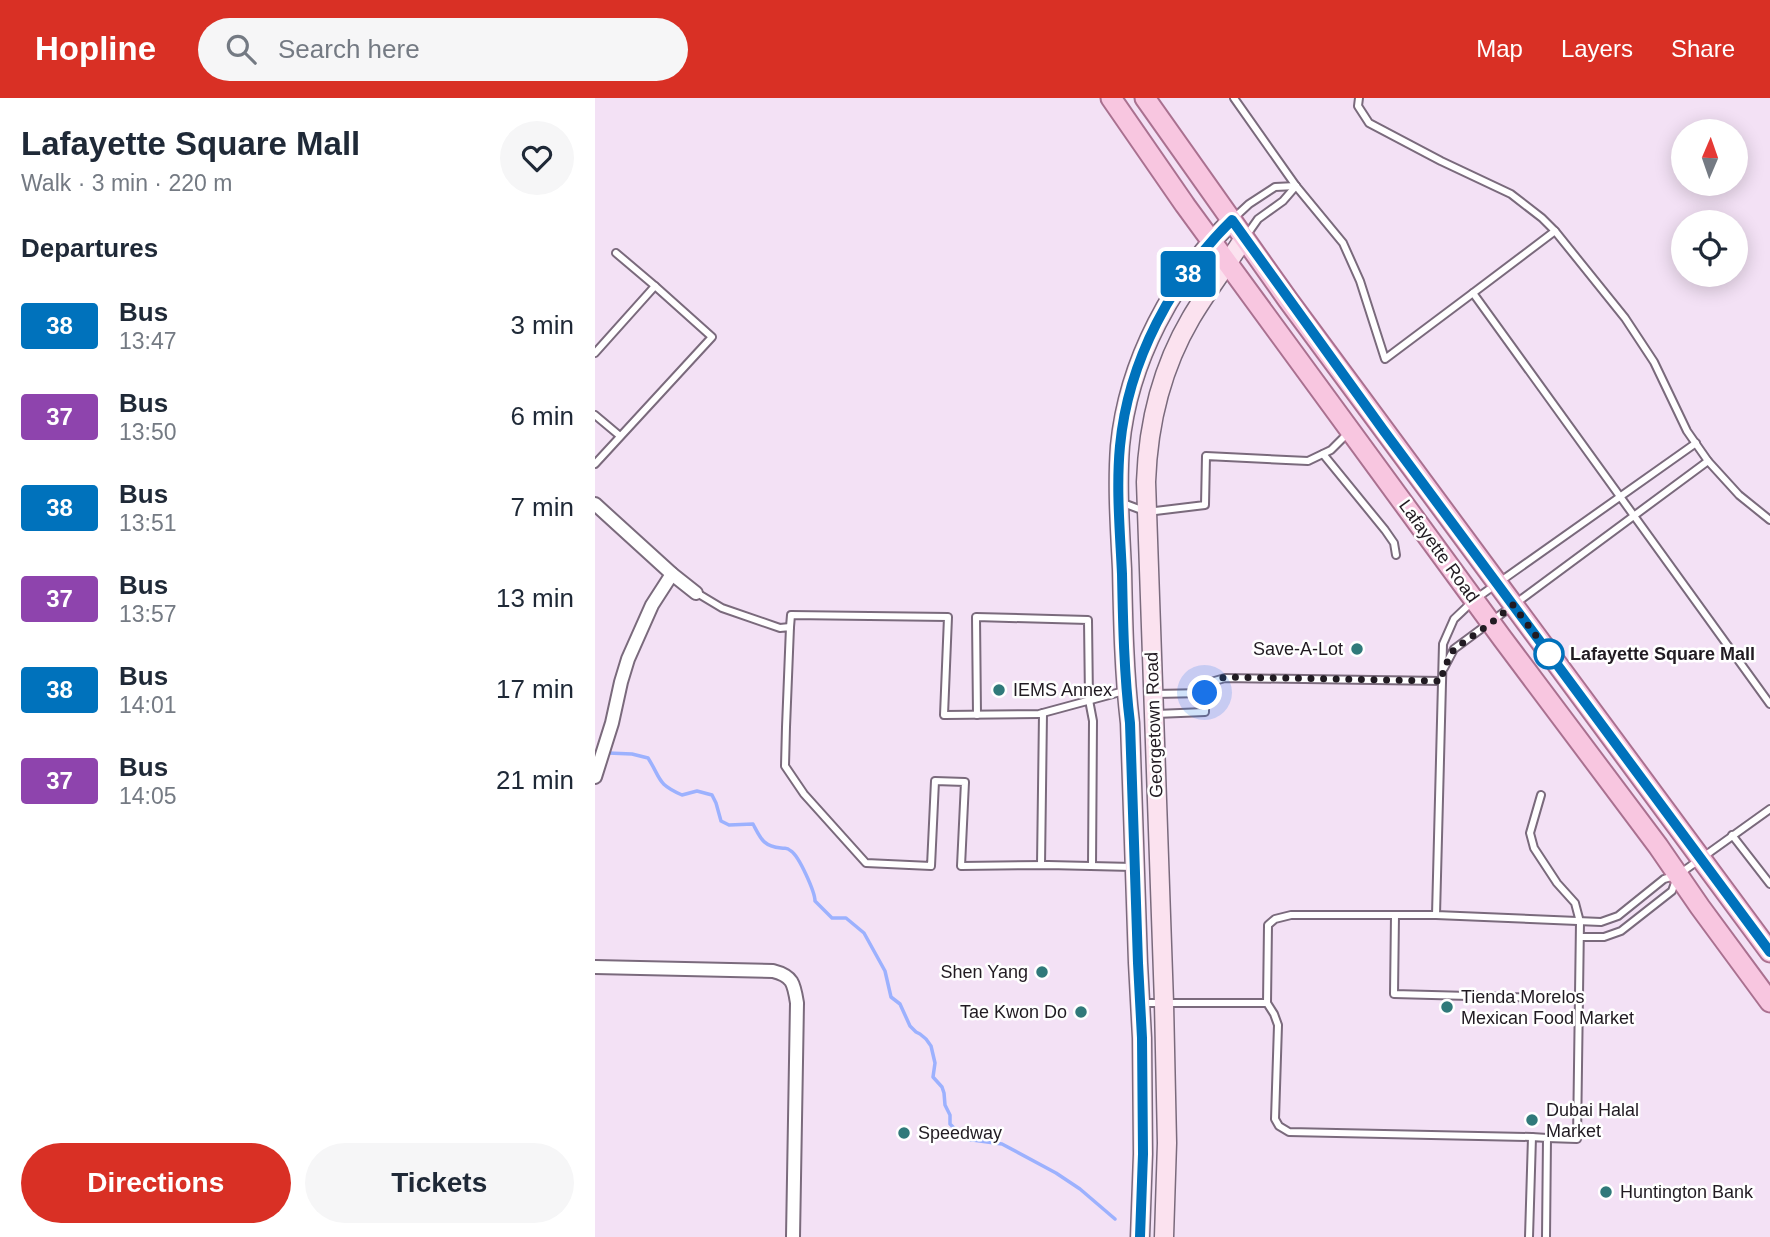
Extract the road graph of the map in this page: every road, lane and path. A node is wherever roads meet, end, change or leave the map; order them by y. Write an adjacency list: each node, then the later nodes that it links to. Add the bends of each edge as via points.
1 (1111, 98): 9 (main road, Lafayette Road)
2 (1145, 98): 6 (main road, Lafayette Road)
3 (1234, 98): 5 (lane)
4 (1359, 98): 7 (lane, via 1358,106 1369,123 1511,194)
5 (1296, 186): 6 (lane, via 1275,187); 8 (lane, via 1258,219); 13 (lane, via 1343,243 1385,359)
6 (1232, 220): 8 (main road, Lafayette Road); 9 (main road, Georgetown Road)
7 (1555, 231): 13 (lane); 18 (lane, via 1654,362)
8 (1244, 238): 11 (main road, Georgetown Road); 30 (main road, Lafayette Road)
9 (1211, 240): 11 (main road, Lafayette Road); 23 (main road, Georgetown Road, via 1169,301 1146,345 1132,384)
10 (616, 253): 12 (lane)
11 (1228, 264): 16 (main road, Lafayette Road); 25 (main road, Georgetown Road, via 1180,337 1160,387 1147,457)
12 (655, 286): 14 (lane); 17 (lane, via 712,337)
13 (1473, 293): 22 (lane)
14 (595, 353)
15 (595, 415): 17 (lane)
16 (1350, 430): 19 (lane); 32 (main road, Lafayette Road)
17 (620, 436): 21 (lane)
18 (1696, 443): 20 (lane); 22 (lane)
19 (1323, 453): 25 (lane, via 1308,461 1206,456 1205,505); 28 (lane, via 1385,530)
20 (1708, 461): 26 (lane); 27 (lane)
21 (595, 464)
22 (1621, 497): 26 (lane); 30 (lane)
23 (1116, 501): 25 (lane); 38 (main road, Georgetown Road)
24 (595, 504): 29 (street)
25 (1147, 513): 40 (main road, Georgetown Road)
26 (1634, 516): 33 (lane); 42 (lane)
27 (1770, 520)
28 (1397, 555)
29 (672, 574): 31 (street); 46 (street, via 637,637)
30 (1498, 584): 32 (lane); 33 (main road, Lafayette Road)
31 (696, 593): 35 (lane, via 722,608 780,628)
32 (1474, 600): 34 (main road, Lafayette Road); 36 (lane, via 1454,619 1443,644)
33 (1513, 605): 34 (lane); 50 (main road, Lafayette Road)
34 (1491, 623): 36 (lane, via 1454,649); 54 (main road, Lafayette Road)
35 (790, 627): 44 (lane, via 791,615 948,617 944,715); 51 (lane, via 786,766 804,794 866,863 931,866 935,781 965,782 961,866)
36 (1443, 670): 37 (lane)
37 (1442, 681): 39 (lane, via 1225,677 1211,682); 57 (lane)
38 (1126, 691): 41 (lane); 53 (main road, Georgetown Road)
39 (1205, 693): 40 (lane); 45 (lane, via 1205,712)
40 (1153, 694): 45 (main road, Georgetown Road)
41 (1089, 700): 43 (lane); 44 (lane, via 1088,620 976,617); 52 (lane, via 1093,720)
42 (1770, 704)
43 (1043, 713): 44 (lane); 51 (lane)
44 (977, 715)
45 (1153, 715): 65 (main road, Georgetown Road)
46 (596, 772)
47 (1541, 795): 58 (lane, via 1530,833 1534,848 1575,903)
48 (1770, 809): 49 (lane)
49 (1732, 835): 50 (lane); 55 (lane)
50 (1701, 858): 54 (lane); 60 (main road, Lafayette Road)
51 (1041, 865): 52 (lane)
52 (1093, 866): 53 (lane)
53 (1134, 867): 64 (main road, Georgetown Road)
54 (1678, 875): 58 (lane, via 1664,879 1618,916); 59 (lane, via 1672,891 1621,931); 63 (main road, Lafayette Road)
55 (1770, 884)
56 (1395, 915): 57 (lane); 62 (lane, via 1394,994); 66 (lane, via 1275,919 1268,925)
57 (1436, 915): 58 (lane)
58 (1580, 922): 59 (lane)
59 (1580, 937): 62 (lane)
60 (1770, 952)
61 (595, 967): 69 (street, via 773,971 791,980 797,1003)
62 (1579, 999): 68 (lane, via 1577,1139)
63 (1770, 1002)
64 (1141, 1003): 65 (lane); 70 (main road, Georgetown Road)
65 (1164, 1003): 66 (lane); 71 (main road, Georgetown Road)
66 (1266, 1003): 67 (lane, via 1278,1026 1275,1119 1289,1132)
67 (1532, 1137): 68 (lane); 72 (lane)
68 (1548, 1138): 73 (lane)
69 (793, 1237)
70 (1140, 1237)
71 (1164, 1237)
72 (1529, 1237)
73 (1546, 1237)

